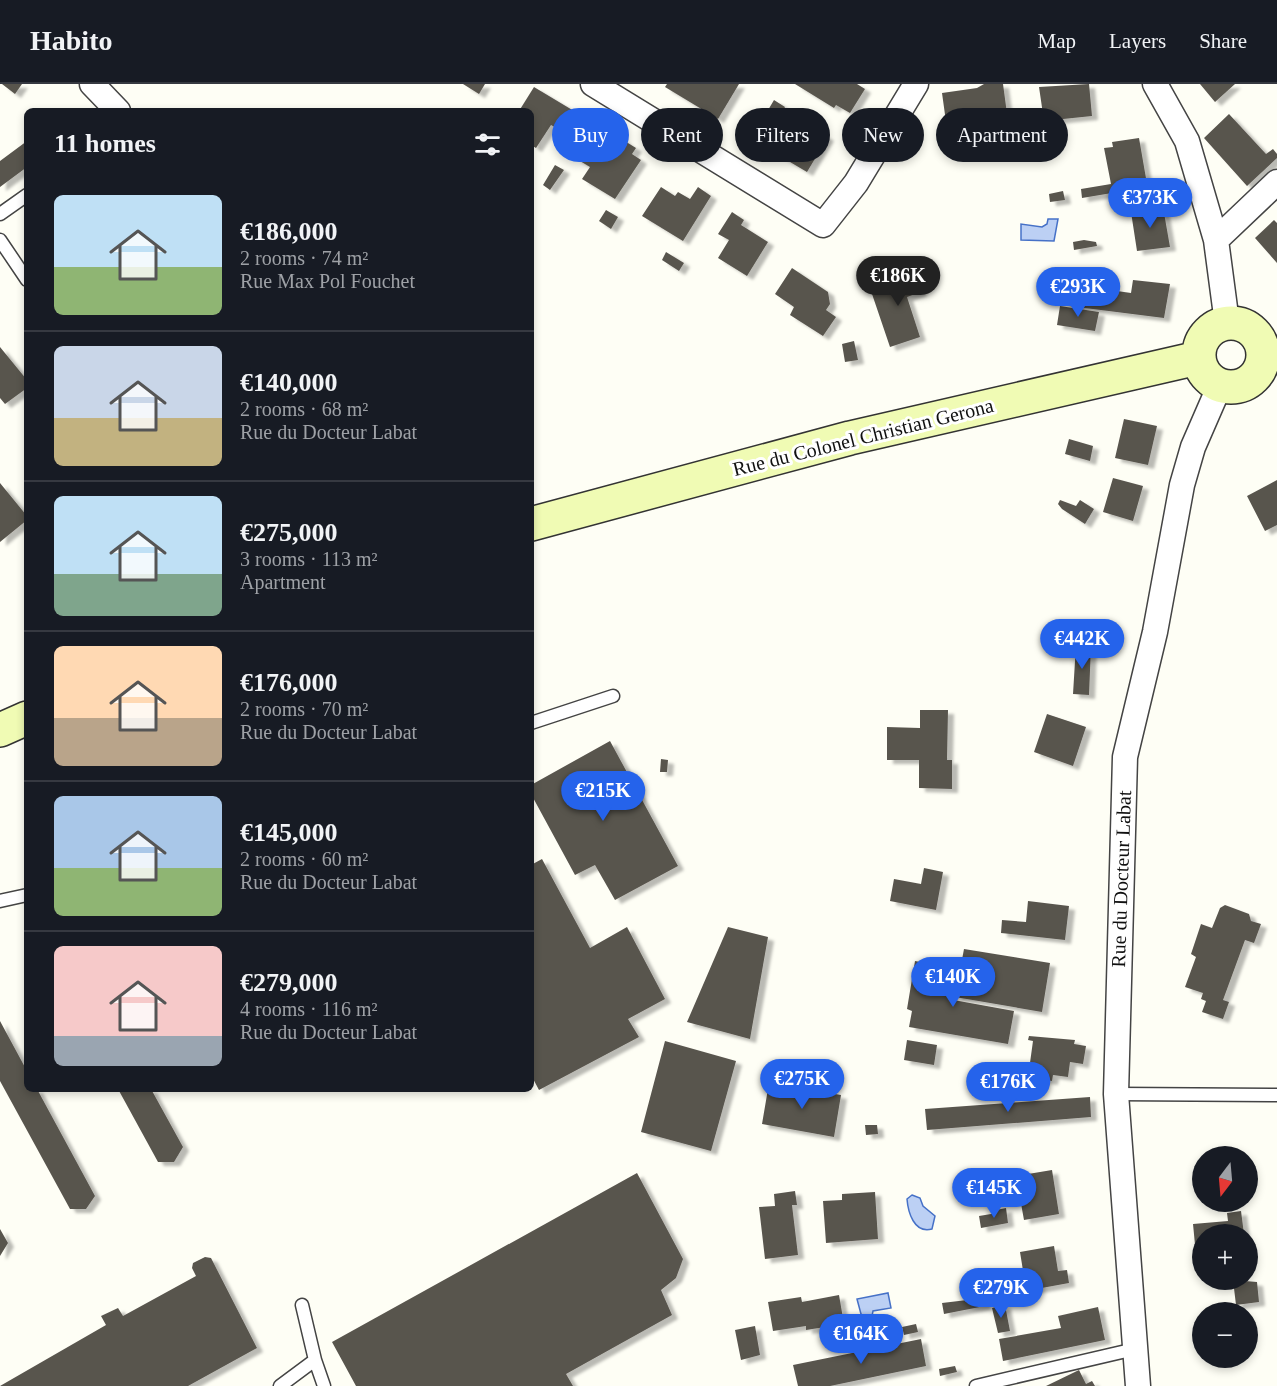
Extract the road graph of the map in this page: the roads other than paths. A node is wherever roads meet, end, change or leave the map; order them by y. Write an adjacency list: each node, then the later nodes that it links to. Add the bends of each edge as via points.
1 (92, 84): 5 (street)
2 (594, 84): 3 (street, via 823,225 856,183)
3 (916, 84)
4 (1155, 84): 10 (street, via 1187,141)
5 (115, 108)
6 (1277, 182): 10 (street)
7 (24, 197): 8 (lane)
8 (0, 214)
9 (0, 240): 11 (lane)
10 (1216, 240): 12 (street)
11 (24, 276)
12 (1227, 323): 13 (street, via 1204,337); 14 (street, via 1247,327 1258,338)
13 (1198, 358): 15 (street, via 1206,376); 16 (street, Rue du Colonel Christian Gerona, via 850,438)
14 (1269, 363): 15 (street, via 1238,387)
15 (1220, 385): 23 (street, Rue du Docteur Labat, via 1193,447 1182,485 1155,632 1125,757)
16 (534, 523)
17 (613, 696): 19 (lane)
18 (24, 719): 20 (street)
19 (534, 722)
20 (0, 730)
21 (24, 896): 22 (lane)
22 (0, 901)
23 (1116, 1094): 24 (lane); 26 (street, Rue du Docteur Labat)
24 (1277, 1095)
25 (302, 1305): 27 (lane)
26 (1135, 1349): 30 (lane); 31 (street, Rue du Docteur Labat)
27 (315, 1360): 28 (lane); 29 (lane)
28 (280, 1386)
29 (324, 1386)
30 (976, 1386)
31 (1138, 1386)

